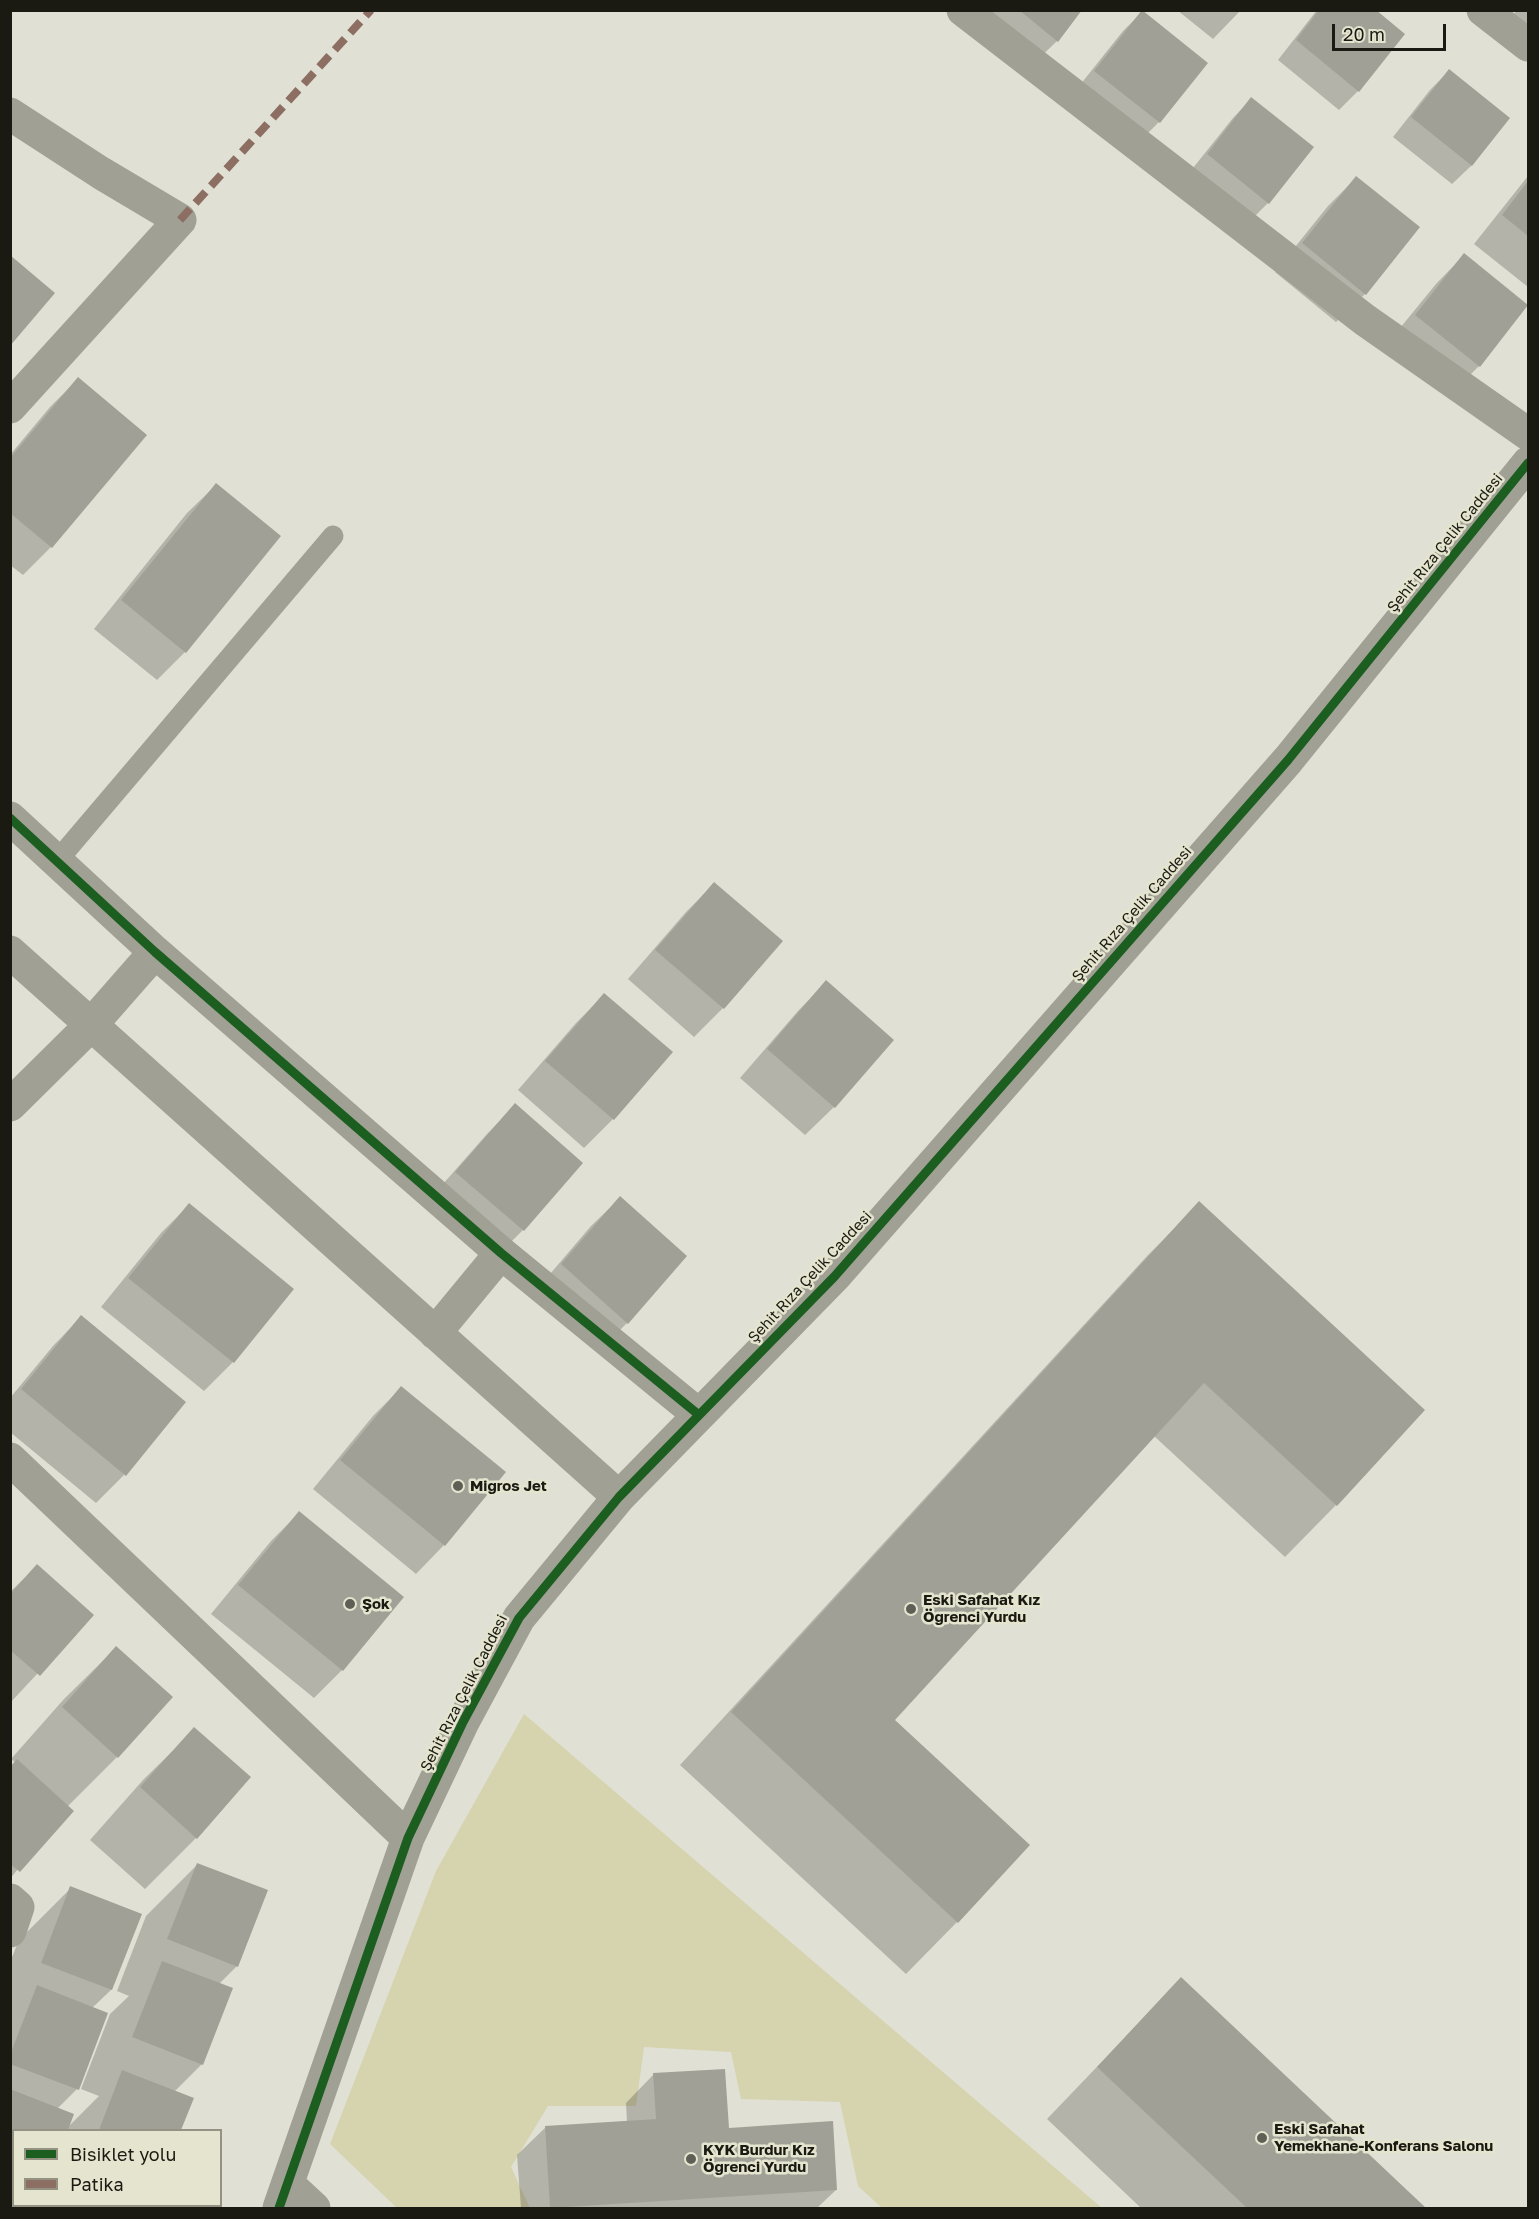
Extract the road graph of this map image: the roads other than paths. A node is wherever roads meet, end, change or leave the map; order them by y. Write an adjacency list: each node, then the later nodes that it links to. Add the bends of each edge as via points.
1 (963, 10): 6 (street, via 1365,320)
2 (1483, 10): 3 (street)
3 (1528, 45)
4 (10, 114): 5 (street, via 180,220)
5 (10, 407)
6 (1528, 434)
7 (1528, 463): 17 (street, Şehit Rıza Çelik Caddesi, via 1288,760 834,1276)
8 (333, 536): 10 (lane)
9 (10, 818): 10 (street)
10 (57, 861): 12 (street)
11 (10, 952): 13 (street)
12 (155, 952): 13 (street); 15 (street)
13 (91, 1025): 14 (street); 16 (street)
14 (10, 1105)
15 (501, 1254): 16 (street); 17 (street)
16 (435, 1333): 19 (street)
17 (699, 1416): 19 (street, Şehit Rıza Çelik Caddesi)
18 (10, 1459): 20 (street)
19 (619, 1497): 20 (street, Şehit Rıza Çelik Caddesi, via 519,1618 463,1722)
20 (408, 1838): 23 (street, Şehit Rıza Çelik Caddesi)
21 (10, 1900): 22 (street, via 18,1907)
22 (10, 1931)
23 (284, 2196): 24 (street)
24 (314, 2208)

